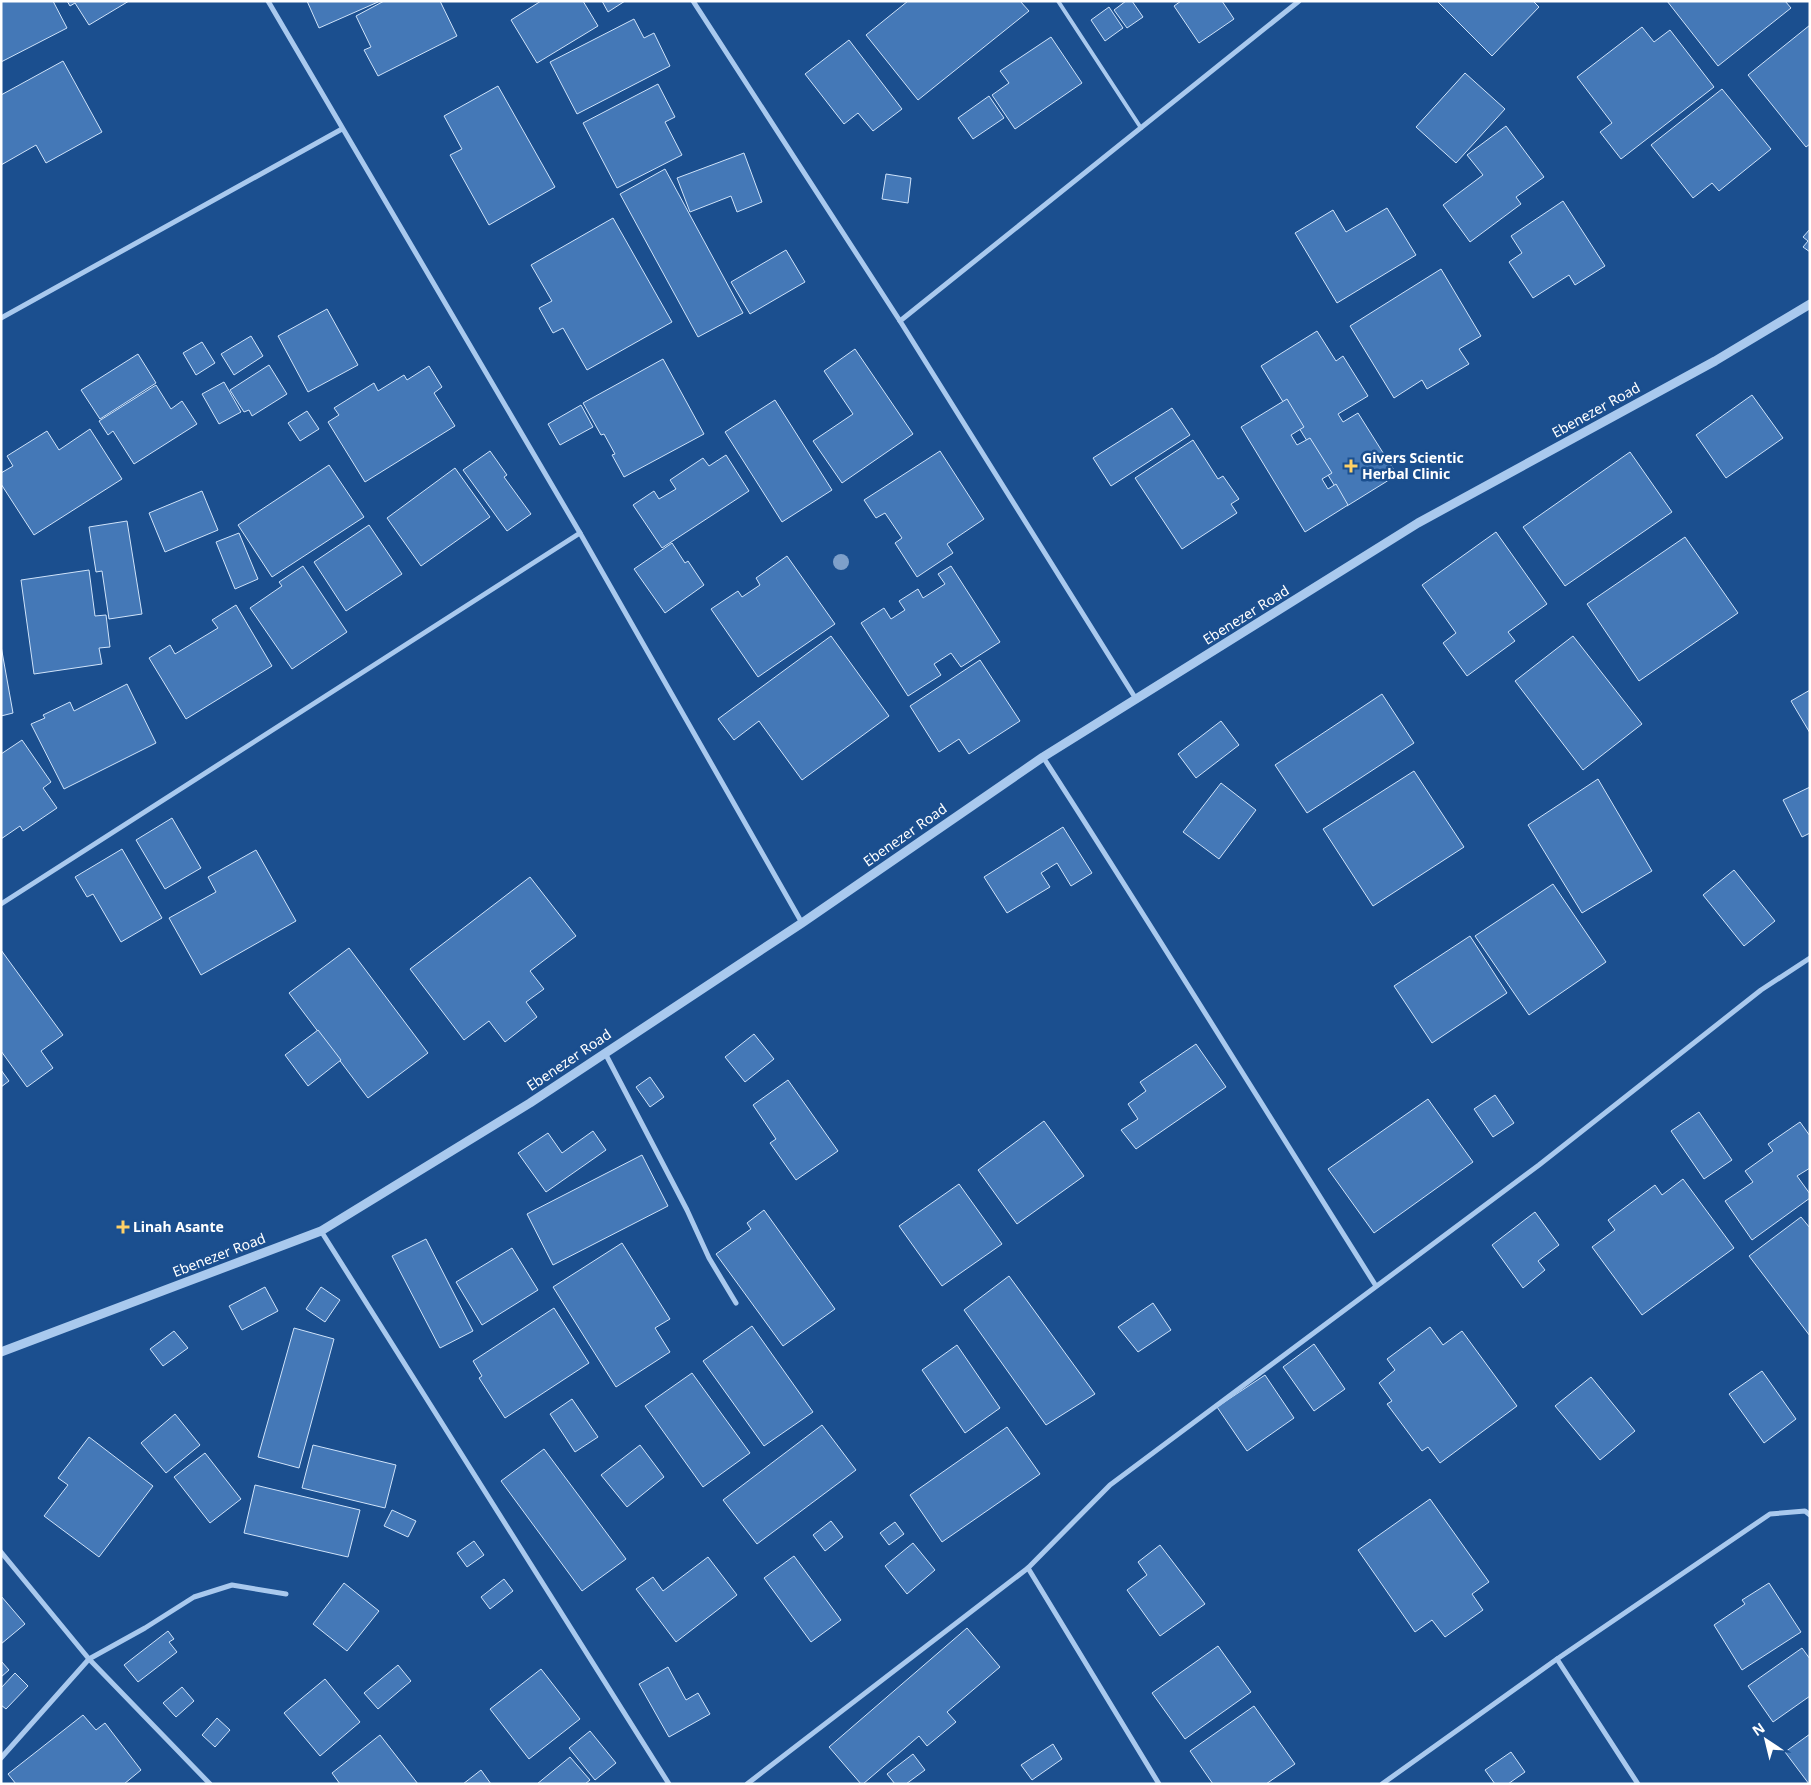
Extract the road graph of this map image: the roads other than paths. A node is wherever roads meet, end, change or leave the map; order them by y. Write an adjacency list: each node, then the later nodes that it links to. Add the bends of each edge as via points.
1 (268, 1): 6 (street)
2 (694, 1): 9 (street)
3 (1058, 1): 5 (lane)
4 (1299, 1): 5 (street)
5 (1141, 128): 9 (street)
6 (342, 129): 8 (street); 10 (street)
7 (1810, 304): 11 (street, Ebenezer Road, via 1715,361 1418,524)
8 (1, 318)
9 (900, 320): 11 (street)
10 (580, 533): 13 (street); 14 (street)
11 (1136, 700): 12 (street, Ebenezer Road)
12 (1043, 757): 14 (street, Ebenezer Road); 18 (street)
13 (1, 904)
14 (802, 923): 16 (street, Ebenezer Road)
15 (1810, 958): 18 (street, via 1761,990 1539,1165)
16 (605, 1053): 17 (street, Ebenezer Road, via 530,1103); 19 (street, via 709,1258)
17 (321, 1231): 20 (street, Ebenezer Road); 29 (street)
18 (1376, 1286): 23 (street, via 1110,1485)
19 (736, 1303)
20 (1, 1352)
21 (1810, 1515): 26 (street, via 1805,1511 1770,1514)
22 (1, 1552): 25 (street)
23 (1028, 1568): 30 (street); 31 (street)
24 (286, 1594): 25 (street, via 232,1585 194,1597)
25 (88, 1659): 27 (street); 28 (street)
26 (1558, 1659): 32 (street); 33 (street)
27 (1, 1758)
28 (210, 1784)
29 (669, 1784)
30 (747, 1784)
31 (1159, 1784)
32 (1382, 1784)
33 (1638, 1784)

